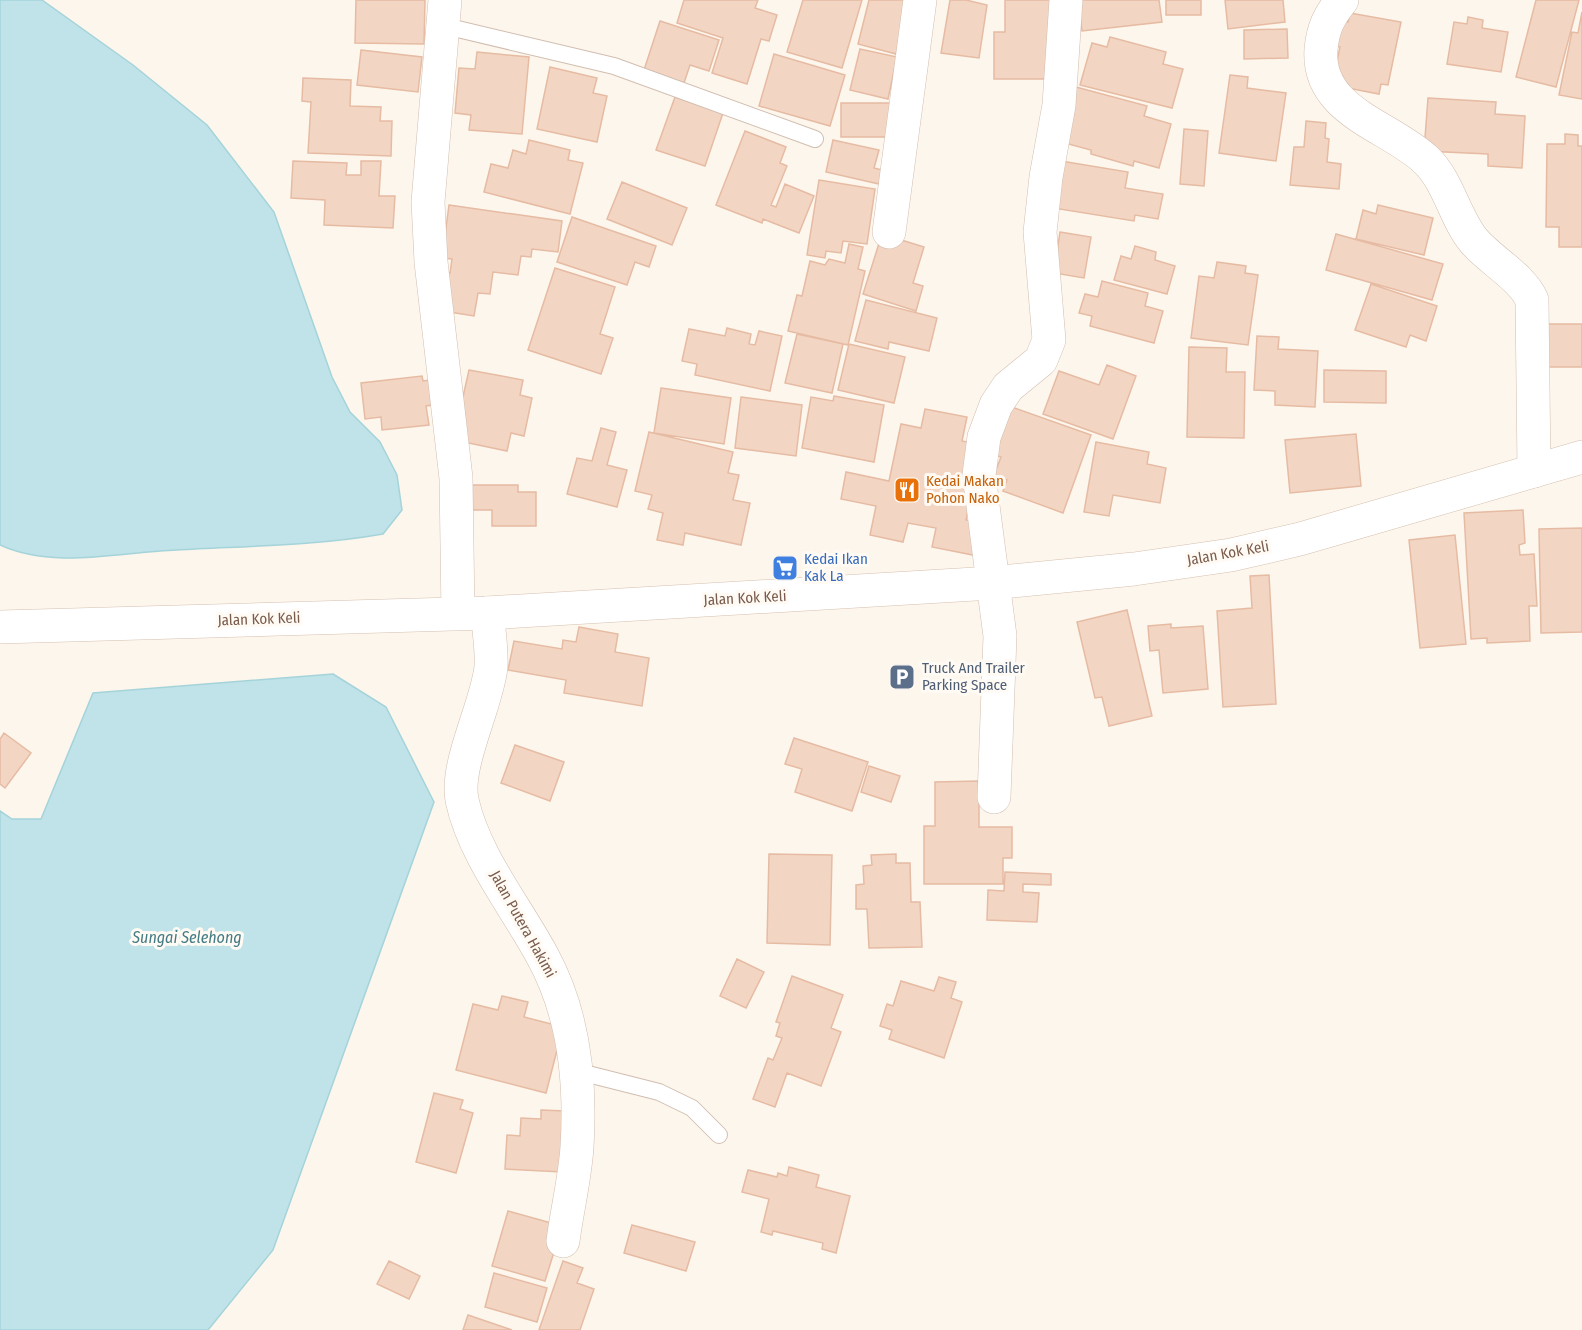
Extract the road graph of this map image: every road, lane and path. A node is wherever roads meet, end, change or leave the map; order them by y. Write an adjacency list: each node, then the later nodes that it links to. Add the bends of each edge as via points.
1 (920, 0): 6 (street)
2 (1066, 0): 9 (street, via 1059,105 1040,232 1049,340 1041,360 1008,387 996,405 984,437 979,475)
3 (1342, 0): 8 (street, via 1325,23 1322,35 1321,71 1332,92 1346,107 1427,160 1473,240 1524,287 1532,300)
4 (445, 13): 5 (lane, via 614,66); 10 (street, Jalan Putera Hakimi, via 431,149 430,262)
5 (815, 139)
6 (890, 232)
7 (1582, 456): 8 (street, Jalan Kok Keli)
8 (1534, 471): 9 (street, Jalan Kok Keli, via 1300,539 1231,555)
9 (992, 583): 10 (street, Jalan Kok Keli); 12 (street, via 1000,636)
10 (473, 613): 11 (street, Jalan Kok Keli); 13 (street, Jalan Putera Hakimi, via 491,667 462,778 462,799 490,866 559,990)
11 (0, 627)
12 (994, 797)
13 (576, 1071): 14 (lane, via 659,1092 692,1108); 15 (street, Jalan Putera Hakimi, via 577,1148)
14 (718, 1135)
15 (563, 1241)

